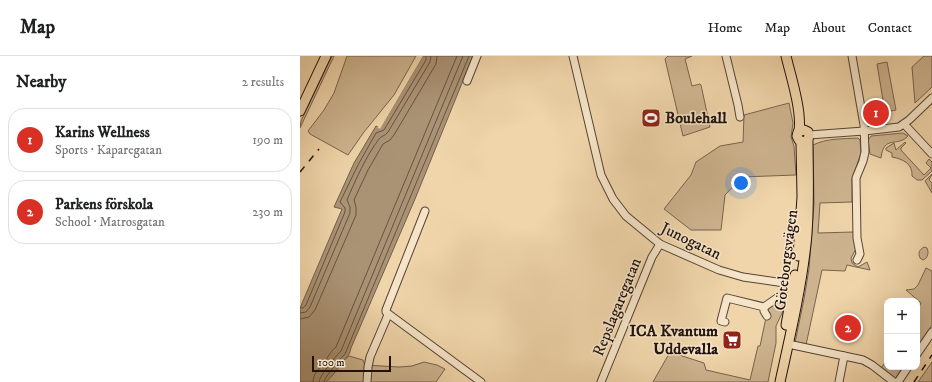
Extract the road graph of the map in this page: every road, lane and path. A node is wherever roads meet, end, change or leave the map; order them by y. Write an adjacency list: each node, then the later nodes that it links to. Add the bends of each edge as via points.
1 (326, 56): 10 (main road)
2 (477, 56): 8 (street)
3 (573, 56): 17 (street, Junogatan, via 599,169 606,187 621,210)
4 (726, 56): 11 (street)
5 (786, 56): 14 (main road, Göteborgsvägen)
6 (791, 56): 14 (main road, Göteborgsvägen)
7 (852, 56): 13 (street)
8 (467, 81)
9 (932, 98): 12 (street)
10 (300, 111)
11 (740, 117)
12 (904, 124): 13 (street, via 895,128); 15 (street)
13 (864, 131): 14 (street); 18 (street, via 865,157 856,181 857,238 860,254)
14 (804, 136): 19 (main road, Göteborgsvägen, via 808,217 806,243)
15 (932, 154)
16 (425, 211): 22 (street, via 386,310)
17 (660, 244): 19 (street, Junogatan, via 731,274); 32 (street, Repslagaregatan, via 652,257)
18 (857, 260)
19 (797, 285): 26 (main road, Göteborgsvägen); 33 (main road, Göteborgsvägen)
20 (780, 296): 21 (street)
21 (764, 307): 23 (street); 24 (street, via 727,298 721,321)
22 (388, 315): 30 (street, via 370,357); 31 (street)
23 (767, 316)
24 (725, 322)
25 (932, 332): 27 (street)
26 (788, 344): 28 (street); 34 (main road, Göteborgsvägen)
27 (920, 350)
28 (844, 356): 35 (street); 36 (street, via 872,364)
29 (906, 370): 37 (street)
30 (367, 382)
31 (481, 382)
32 (601, 382)
33 (774, 382)
34 (780, 382)
35 (839, 382)
36 (894, 382)
37 (898, 382)

